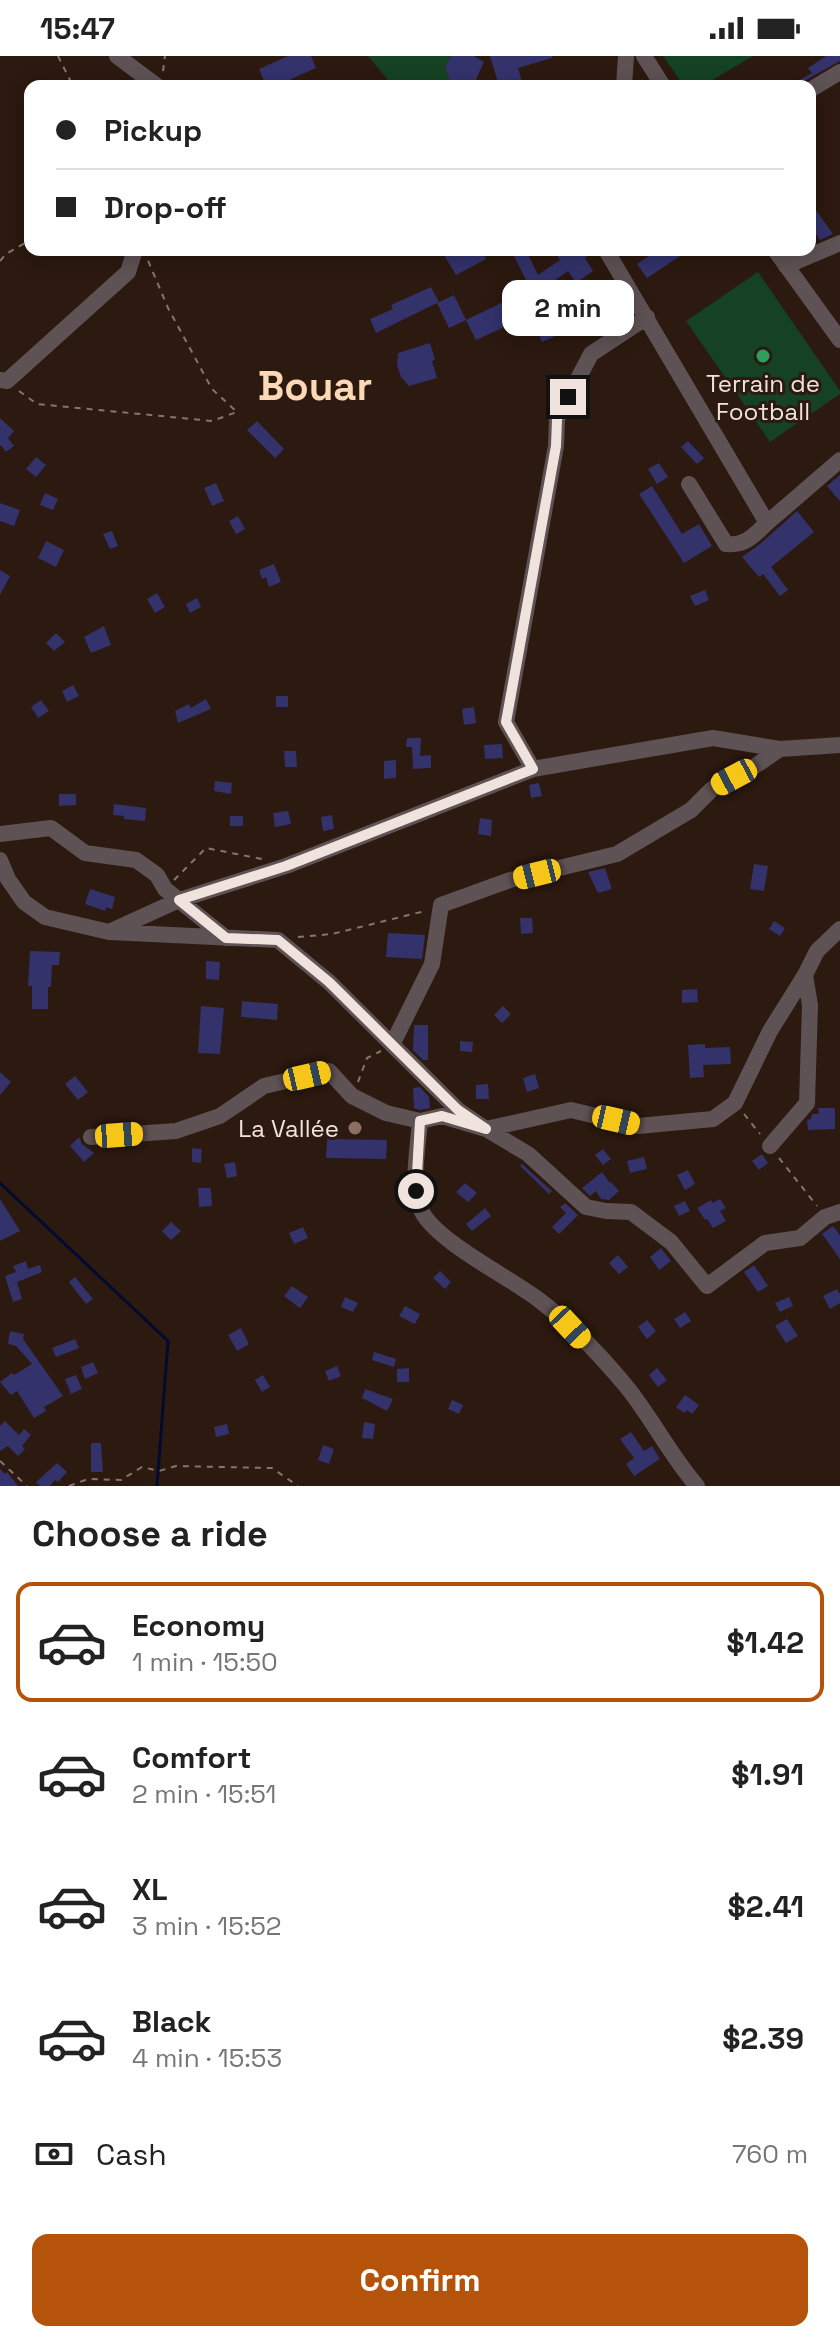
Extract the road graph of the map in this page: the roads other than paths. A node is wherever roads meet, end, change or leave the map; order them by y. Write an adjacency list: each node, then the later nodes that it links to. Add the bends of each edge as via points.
1 (117, 56): 5 (street)
2 (626, 56): 6 (street)
3 (644, 56): 7 (street)
4 (840, 72): 8 (street)
5 (160, 78)
6 (624, 80)
7 (659, 80)
8 (816, 86)
9 (840, 243): 10 (street)
10 (816, 253)
11 (133, 256): 18 (street, via 128,272)
12 (610, 256): 16 (street)
13 (779, 256): 15 (street)
14 (809, 256): 15 (street)
15 (786, 266): 17 (street)
16 (647, 317): 21 (street); 24 (street, via 591,354 557,419 506,722)
17 (840, 340)
18 (3, 381)
19 (840, 460): 21 (street)
20 (689, 484): 21 (street, via 726,544 739,545)
21 (767, 523)
22 (840, 745): 23 (street)
23 (780, 749): 24 (street, via 713,738); 32 (street, via 617,854 510,880 441,905 432,964)
24 (533, 769): 27 (street, via 286,866)
25 (0, 834): 27 (street, via 51,828 85,853 136,860)
26 (0, 860): 29 (street, via 24,902 45,917)
27 (172, 894): 29 (street); 30 (street)
28 (840, 929): 31 (street, via 817,951)
29 (109, 932): 30 (street)
30 (226, 938): 32 (street, via 278,940)
31 (805, 975): 34 (street, via 735,1103 713,1119 638,1126 571,1110); 36 (street, via 810,1005 807,1103)
32 (392, 1045): 34 (street, via 458,1110)
33 (420, 1121): 34 (street, via 442,1116); 35 (street, via 386,1113 352,1096 329,1071 264,1086 220,1116 176,1131); 38 (street, via 416,1191 421,1211 436,1231 570,1327 627,1387)
34 (486, 1129): 37 (street, via 528,1154 586,1207 631,1212 671,1242 707,1286 765,1243 800,1238)
35 (91, 1137)
36 (770, 1146)
37 (833, 1214)
38 (697, 1486)

